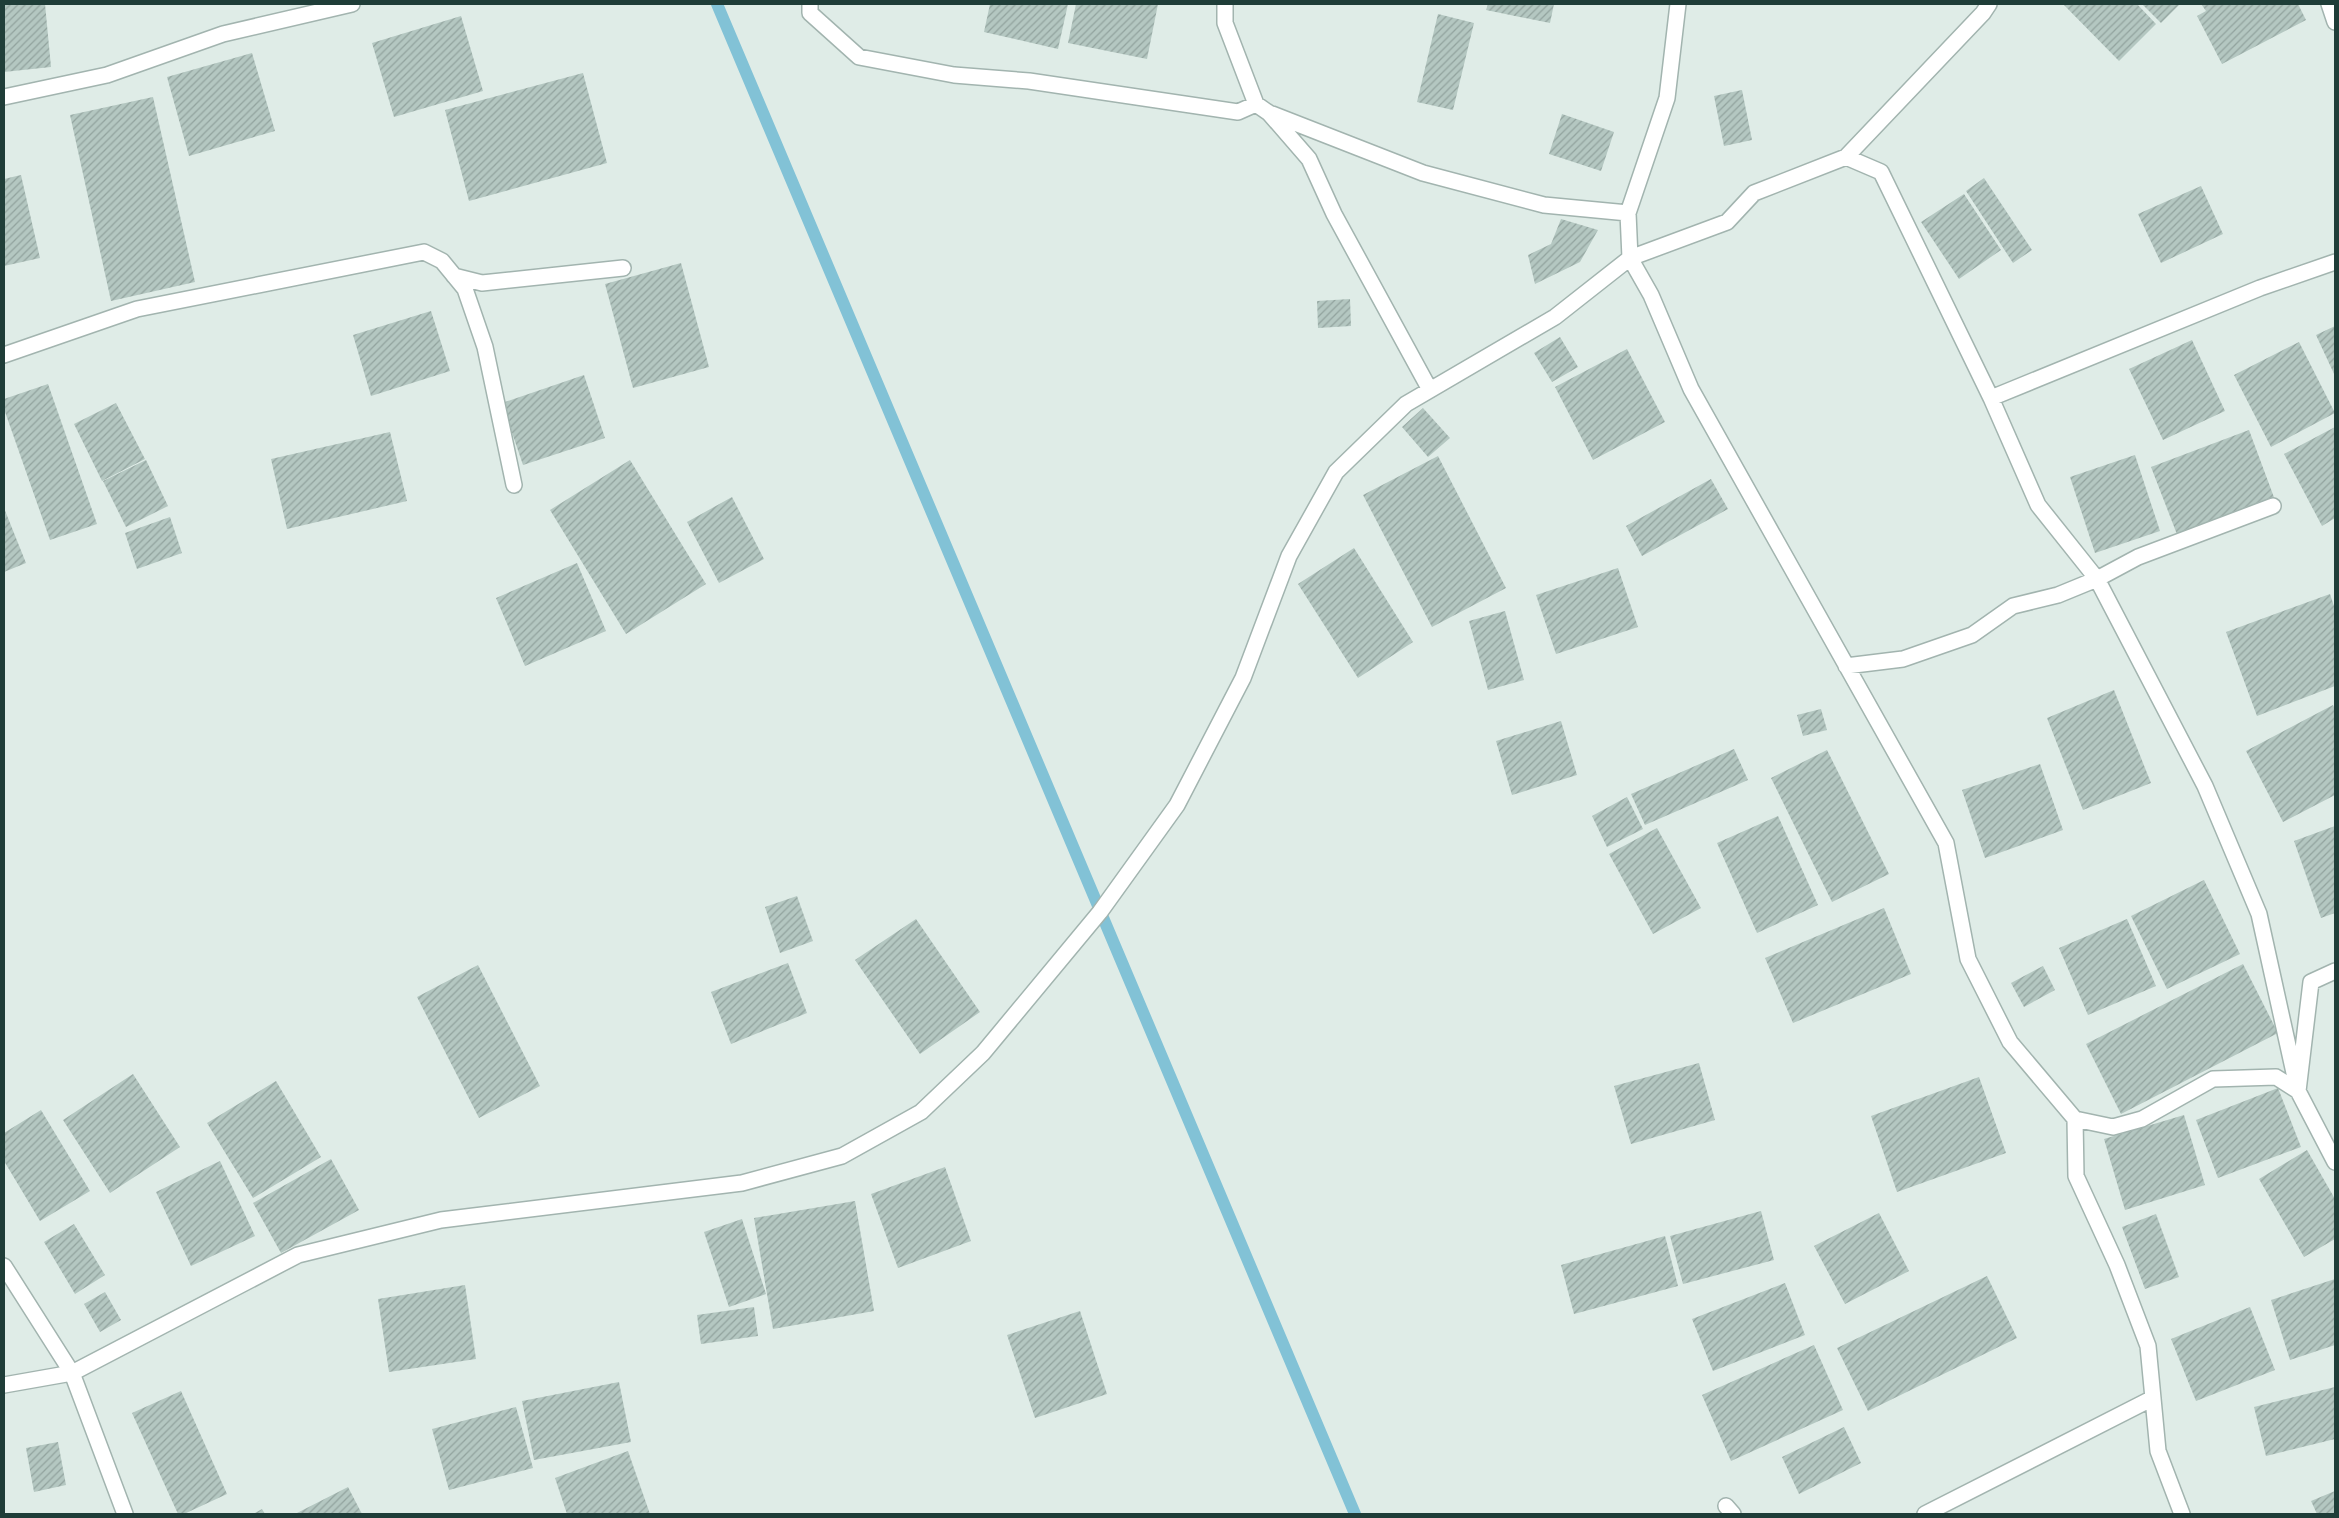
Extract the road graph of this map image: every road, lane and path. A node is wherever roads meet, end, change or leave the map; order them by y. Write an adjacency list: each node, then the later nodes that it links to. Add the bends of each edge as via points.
1 (352, 4): 8 (street, via 223,34 107,75)
2 (810, 4): 9 (street, via 810,13 859,57 954,75 1029,81 1238,112)
3 (1225, 4): 9 (street, via 1225,23)
4 (1678, 4): 12 (street, via 1667,98)
5 (1989, 4): 11 (street)
6 (2329, 4): 7 (street)
7 (2335, 22)
8 (4, 97)
9 (1256, 104): 10 (street)
10 (1269, 113): 12 (street, via 1423,173 1544,205); 18 (street, via 1309,159 1334,214)
11 (1846, 157): 13 (street, via 1754,193 1727,222); 19 (street, via 1881,172)
12 (1628, 213): 13 (street)
13 (1630, 258): 18 (street, via 1555,317); 23 (street, via 1651,295 1691,389)
14 (2335, 262): 19 (street, via 2260,288)
15 (624, 268): 16 (street, via 482,283)
16 (454, 276): 17 (street, via 442,262 424,252 137,309); 20 (street, via 465,289 485,347)
17 (4, 355)
18 (1430, 390): 29 (street, via 1406,404 1336,472 1289,556 1243,678 1177,804 1100,912 983,1053 921,1112 842,1156 742,1183 441,1220 298,1255)
19 (1991, 398): 22 (street, via 2038,504)
20 (514, 485)
21 (2272, 506): 22 (street, via 2138,557)
22 (2097, 579): 23 (street, via 2058,595 2013,606 1972,635 1903,659); 25 (street, via 2205,786 2259,914)
23 (1846, 666): 26 (street, via 1946,844 1968,959 2010,1042)
24 (2335, 971): 25 (street, via 2311,982)
25 (2298, 1090): 26 (street, via 2276,1077 2213,1079 2142,1119 2113,1127); 27 (street)
26 (2075, 1119): 31 (street, via 2076,1176 2118,1265 2148,1346)
27 (2335, 1162)
28 (4, 1266): 29 (street)
29 (72, 1373): 30 (street); 32 (street)
30 (4, 1385)
31 (2153, 1398): 33 (street); 34 (street, via 2158,1451)
32 (124, 1514)
33 (1925, 1514)
34 (2182, 1514)

